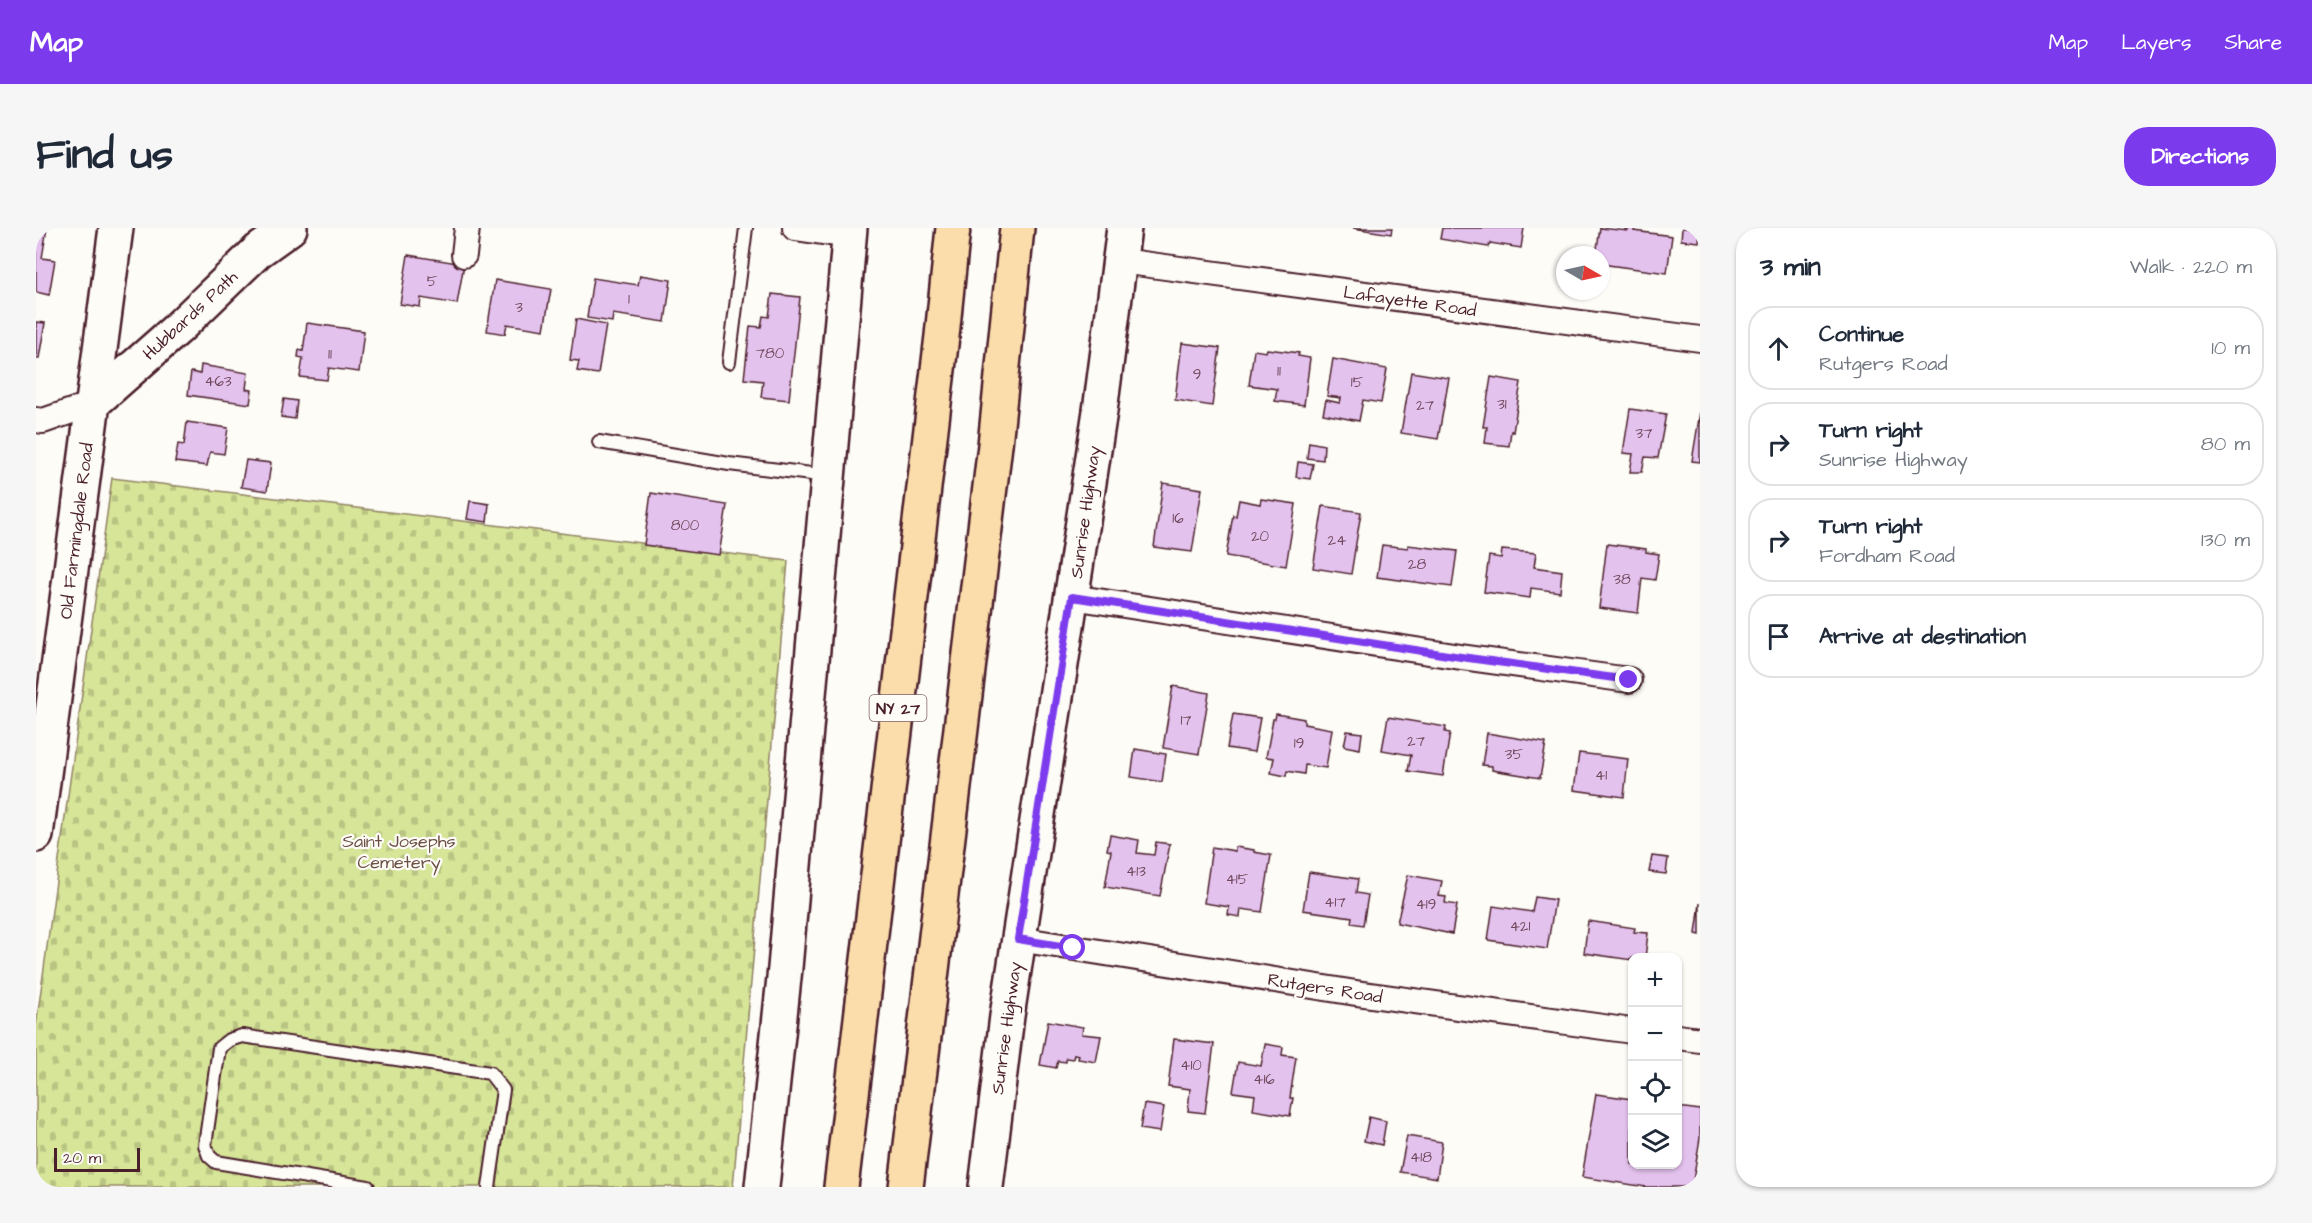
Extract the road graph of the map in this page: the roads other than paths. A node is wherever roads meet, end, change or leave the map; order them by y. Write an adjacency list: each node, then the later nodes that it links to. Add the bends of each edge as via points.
1 (116, 228): 14 (main road, Old Farmingdale Road)
2 (290, 228): 14 (main road, Hubbards Path, via 258,251)
3 (467, 228): 10 (street)
4 (746, 228): 13 (lane)
5 (795, 228): 9 (street)
6 (952, 228): 29 (highway, NY 27)
7 (1017, 228): 30 (highway, via 995,445)
8 (1124, 228): 11 (main road, Sunrise Highway)
9 (850, 232): 17 (main road)
10 (464, 255)
11 (1120, 261): 12 (street, Lafayette Road); 18 (main road, Sunrise Highway)
12 (1700, 339)
13 (729, 362)
14 (92, 404): 15 (street); 20 (main road, Old Farmingdale Road)
15 (36, 420)
16 (599, 442): 17 (lane)
17 (829, 476): 28 (main road)
18 (1072, 597): 19 (street); 21 (main road, Sunrise Highway)
19 (1629, 680)
20 (36, 835)
21 (1018, 939): 22 (street, Rutgers Road, via 1356,993); 31 (main road, Sunrise Highway)
22 (1628, 1030)
23 (1682, 1038): 24 (street)
24 (1700, 1040)
25 (338, 1185): 26 (lane); 27 (lane, via 216,1162 209,1156 205,1144 219,1048 242,1036 490,1072 503,1090)
26 (369, 1187)
27 (489, 1187)
28 (762, 1187)
29 (841, 1187)
30 (906, 1187)
31 (986, 1187)

